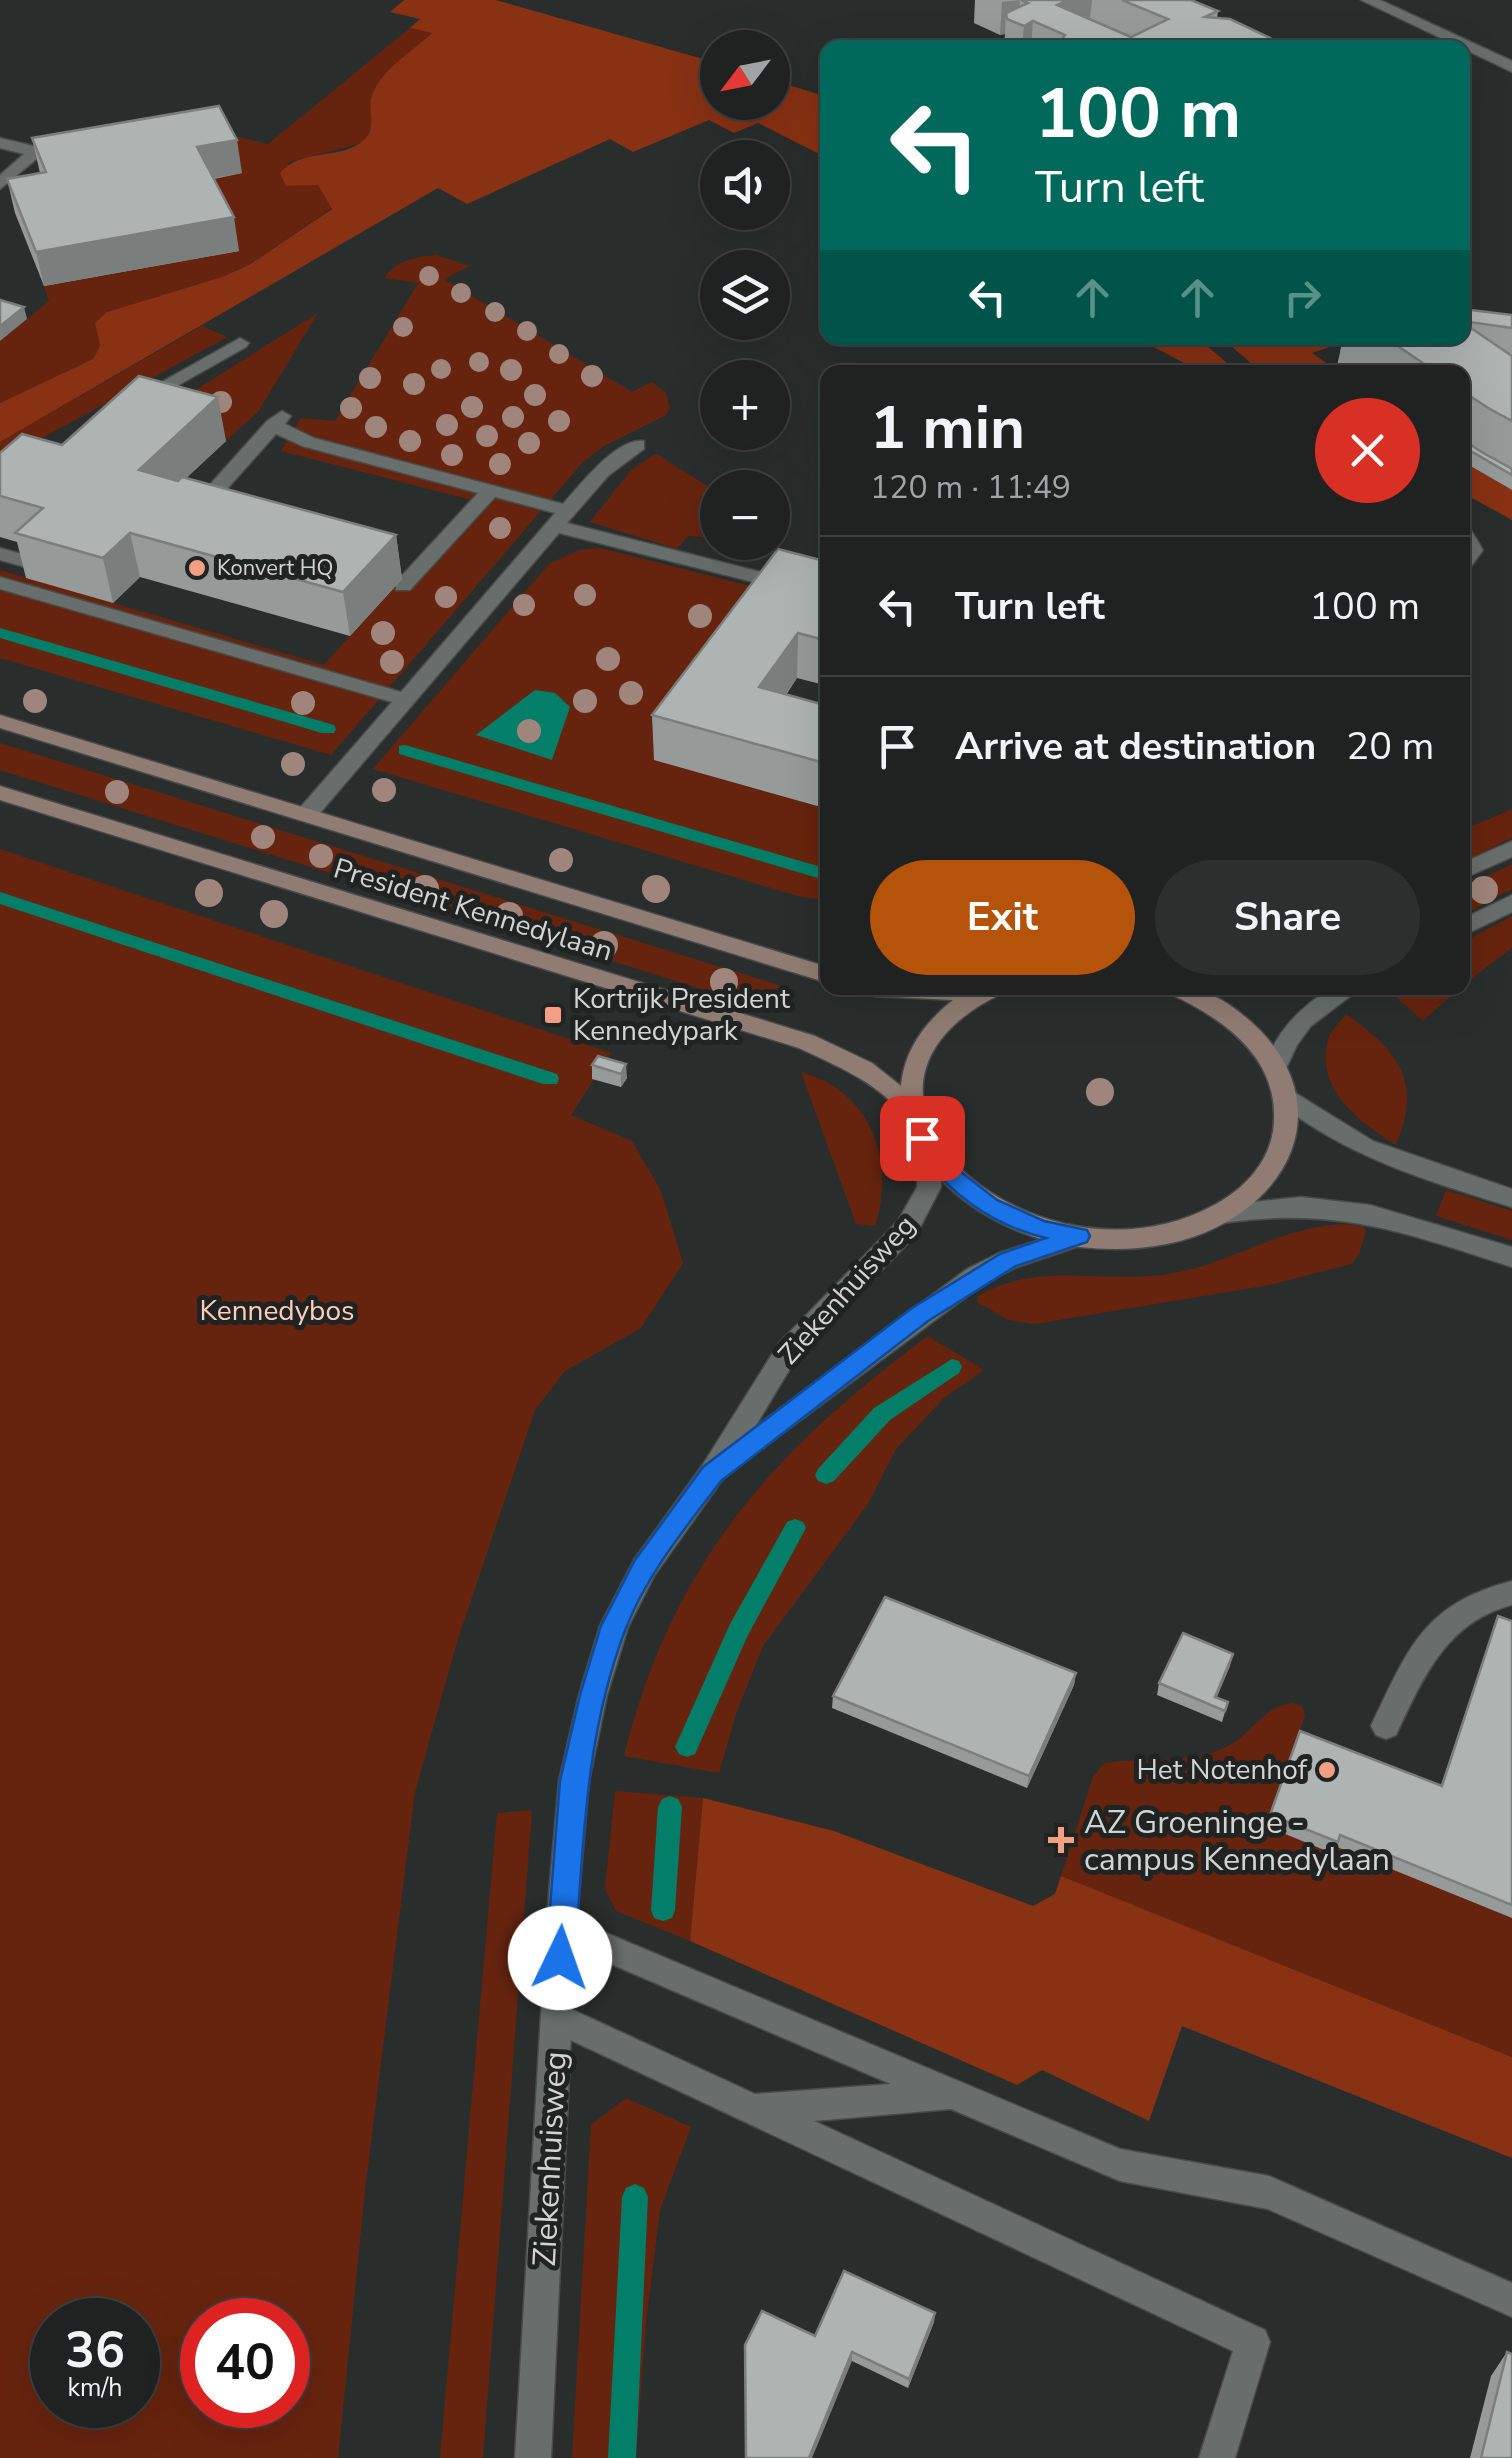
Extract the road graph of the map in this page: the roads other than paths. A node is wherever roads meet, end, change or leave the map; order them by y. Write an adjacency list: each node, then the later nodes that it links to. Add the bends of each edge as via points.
1 (1368, 0): 2 (street)
2 (1454, 40)
3 (1470, 47): 4 (street)
4 (1512, 67)
5 (0, 143): 7 (street)
6 (88, 147): 7 (street)
7 (35, 152): 8 (street)
8 (0, 184)
9 (240, 343): 10 (street)
10 (112, 416)
11 (638, 445): 14 (street, via 602,471)
12 (490, 490): 13 (street, via 308,442 278,420); 14 (street); 18 (street)
13 (195, 513)
14 (562, 518): 19 (street); 20 (street)
15 (0, 554): 16 (street)
16 (32, 564)
17 (0, 583): 20 (street)
18 (404, 586)
19 (820, 593)
20 (406, 700): 23 (street)
21 (0, 721): 23 (main road, President Kennedylaan)
22 (0, 793): 34 (main road, President Kennedylaan, via 807,1042 864,1069)
23 (306, 815): 28 (main road, President Kennedylaan)
24 (1512, 848): 25 (street)
25 (1470, 868)
26 (1512, 902): 27 (street)
27 (1470, 925)
28 (820, 973)
29 (980, 995): 34 (main road, President Kennedylaan, via 930,1037 914,1072)
30 (1193, 995): 32 (main road, President Kennedylaan, via 1236,1022)
31 (1340, 995): 32 (street, via 1283,1042)
32 (1275, 1069): 33 (main road, President Kennedylaan)
33 (1284, 1094): 36 (street, via 1336,1136 1402,1165); 37 (main road, President Kennedylaan, via 1287,1122 1276,1161)
34 (914, 1111): 35 (main road, President Kennedylaan)
35 (930, 1150): 38 (main road, President Kennedylaan, via 948,1174 989,1206); 40 (street, Ziekenhuisweg, via 928,1187 907,1228 788,1350)
36 (1512, 1198)
37 (1223, 1214): 38 (main road, President Kennedylaan, via 1156,1236); 39 (street, President Kennedylaan, via 1332,1206)
38 (1079, 1236): 40 (street, Ziekenhuisweg, via 976,1276)
39 (1512, 1257)
40 (712, 1474): 43 (street, Ziekenhuisweg, via 644,1568 614,1626 574,1781)
41 (1512, 1593): 42 (street, via 1456,1614 1426,1645)
42 (1386, 1726)
43 (562, 1928): 44 (street, Ziekenhuisweg); 45 (street)
44 (558, 2018): 46 (street); 48 (street, Ziekenhuisweg)
45 (954, 2095): 46 (street); 47 (street, via 1120,2165 1269,2193)
46 (754, 2110): 49 (street, via 1254,2342)
47 (1512, 2300)
48 (533, 2458)
49 (1217, 2458)

